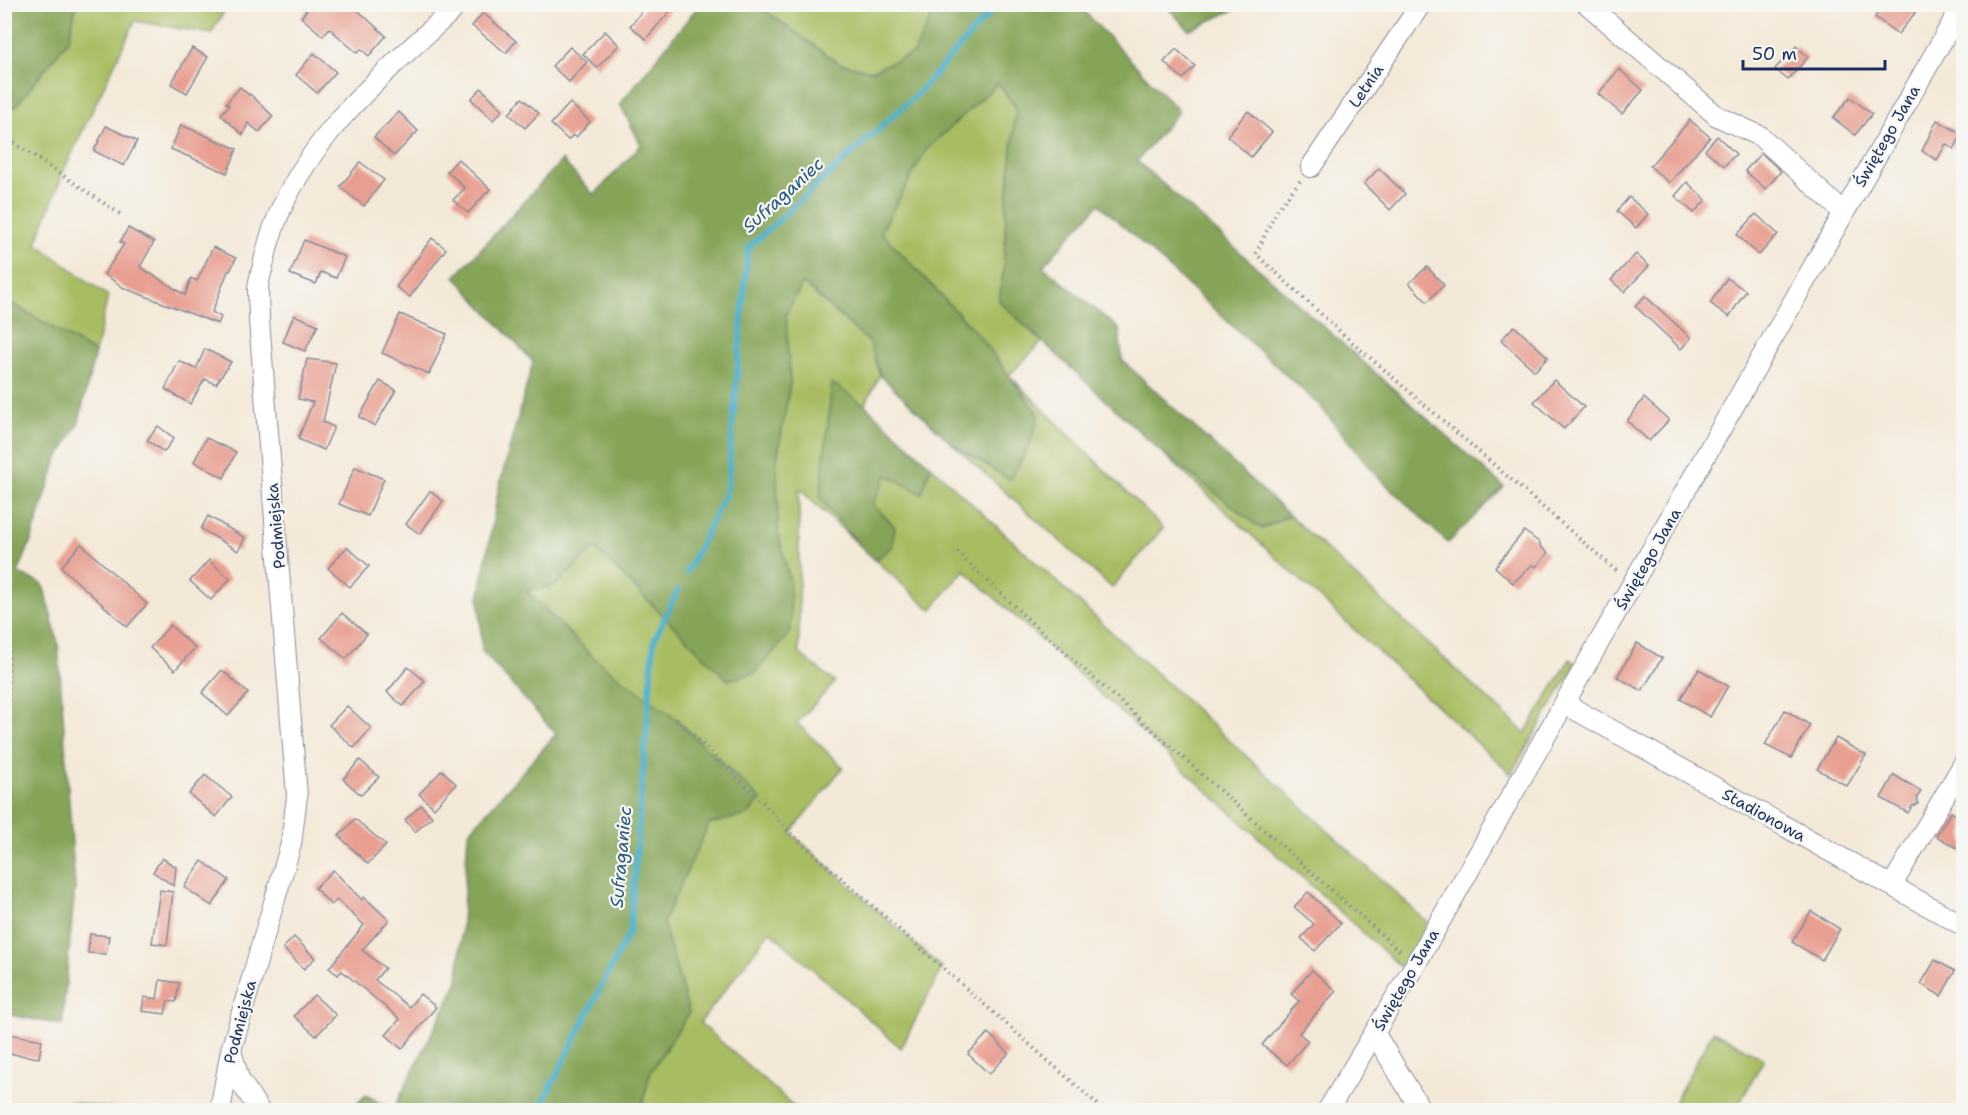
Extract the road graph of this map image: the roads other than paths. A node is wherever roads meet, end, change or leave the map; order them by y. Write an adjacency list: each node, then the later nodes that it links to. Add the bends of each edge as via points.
1 (459, 4): 12 (street, Podmiejska, via 346,111 305,166 284,200 258,287 297,796 291,844)
2 (1421, 4): 5 (street, Letnia)
3 (1587, 4): 6 (street, via 1717,116 1760,136)
4 (1963, 4): 6 (street, Świętego Jana)
5 (1311, 167)
6 (1844, 212): 7 (street, Świętego Jana)
7 (1565, 704): 9 (street, Stadionowa); 11 (street, Świętego Jana)
8 (1964, 763): 9 (street)
9 (1892, 885): 10 (street, Stadionowa)
10 (1964, 926)
11 (1375, 1034): 15 (street, Świętego Jana); 16 (street)
12 (231, 1050): 13 (street, Podmiejska); 14 (street, via 239,1079)
13 (220, 1110)
14 (259, 1110)
15 (1328, 1110)
16 (1422, 1110)

